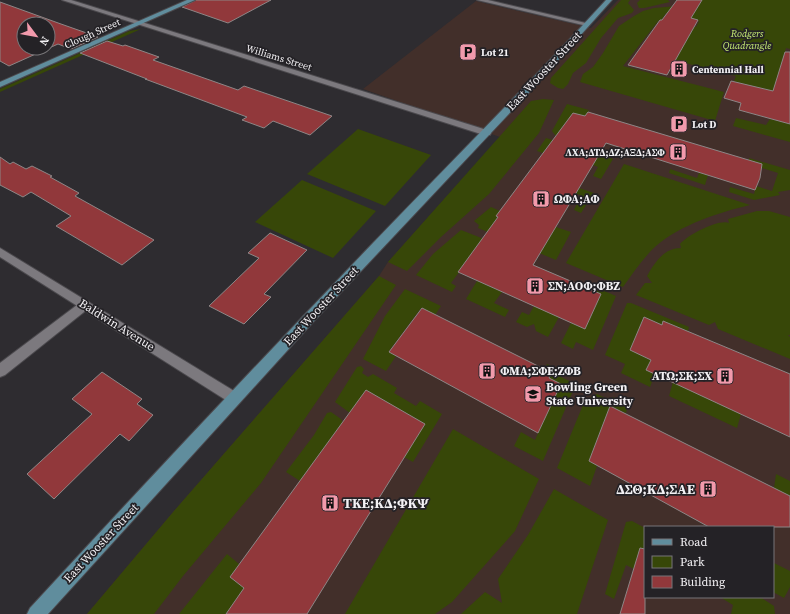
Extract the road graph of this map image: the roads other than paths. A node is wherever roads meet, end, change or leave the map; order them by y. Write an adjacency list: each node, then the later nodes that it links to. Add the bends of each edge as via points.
1 (66, 0): 5 (street, Williams Street)
2 (192, 0): 5 (main road, Clough Street)
3 (480, 0): 6 (street)
4 (609, 0): 6 (main road, East Wooster Street)
5 (140, 23): 7 (main road, Clough Street); 8 (street, Williams Street)
6 (587, 24): 8 (main road, East Wooster Street)
7 (0, 85)
8 (487, 133): 12 (main road, East Wooster Street)
9 (0, 252): 10 (street, Baldwin Avenue)
10 (85, 305): 11 (street); 12 (street, Baldwin Avenue)
11 (0, 371)
12 (234, 398): 13 (main road, East Wooster Street)
13 (36, 614)

